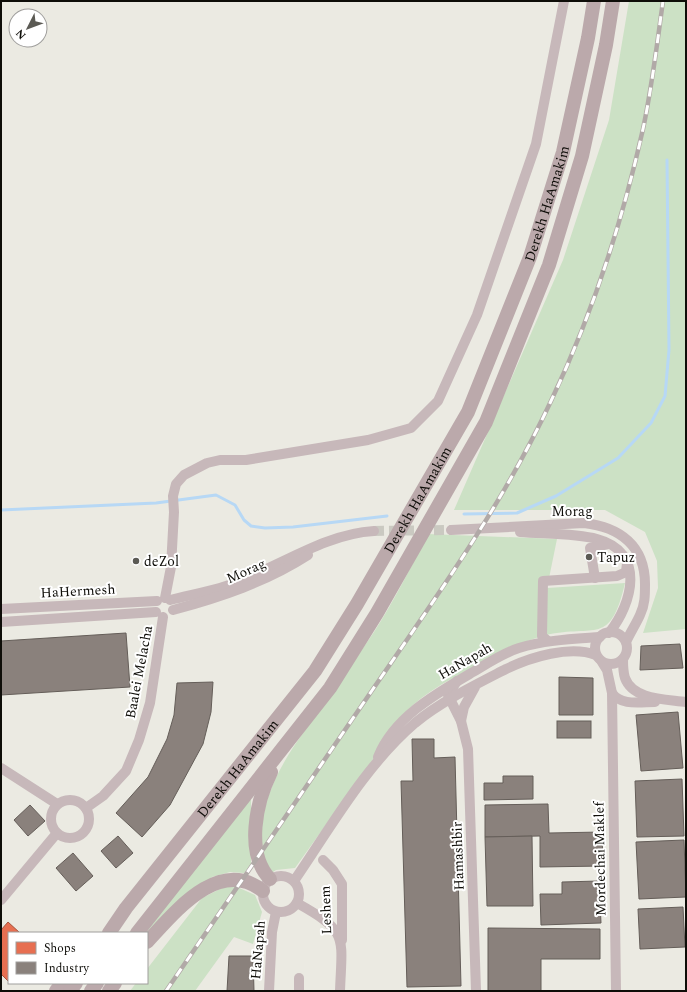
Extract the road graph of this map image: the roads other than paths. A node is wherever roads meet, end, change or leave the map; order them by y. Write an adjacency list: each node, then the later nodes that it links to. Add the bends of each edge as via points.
1 (564, 1): 11 (street, Baalei Melacha, via 536,144 477,314 438,401 411,428 368,440 246,460 220,460 207,463 184,475 176,484 173,496 171,567)
2 (594, 1): 39 (highway, Derekh HaAmakim, via 563,152 530,257 468,412 357,604 315,671)
3 (613, 1): 28 (highway, Derekh HaAmakim, via 582,156 549,265 486,422 377,613 330,688)
4 (497, 528): 5 (street, Morag); 8 (street, Morag, via 588,537); 16 (street, Morag, via 584,523 608,528 625,538 642,561 645,577 644,602)
5 (451, 530)
6 (374, 531): 7 (street, Morag, via 353,533)
7 (324, 544): 11 (street, Morag, via 226,586); 11 (street, Morag, via 291,566 254,584 173,610 173,604)
8 (610, 544): 9 (street, Morag); 10 (street, via 590,548)
9 (627, 563): 10 (street, via 627,570 620,576); 14 (street, via 630,589 622,614)
10 (595, 578): 15 (street, via 543,581 542,636)
11 (162, 605): 12 (street, HaHermesh); 13 (street, HaHermesh); 32 (street, Baalei Melacha, via 150,702 139,740 126,771 103,796)
12 (1, 609)
13 (1, 622)
14 (604, 635): 15 (street, HaNapah); 16 (street, via 619,635); 17 (street, via 595,645)
15 (548, 641): 20 (street, HaNapah, via 506,653)
16 (626, 642): 18 (street)
17 (599, 658): 18 (street, via 613,664); 21 (street, HaNapah, via 578,651 531,658); 22 (street, Mordechai Maklef, via 608,670)
18 (623, 659): 19 (street, Mordechai Maklef)
19 (624, 676): 24 (street, Mordechai Maklef); 25 (street, via 632,688 644,695)
20 (457, 681): 23 (street, via 449,692); 29 (street, HaNapah, via 428,700 401,723 381,749)
21 (477, 684): 23 (street, HaNapah); 26 (street, via 468,697)
22 (612, 693): 24 (street); 27 (street, Mordechai Maklef)
23 (450, 700): 26 (street, Hamashbir); 29 (street, HaNapah, via 415,723)
24 (624, 701): 25 (street); 27 (street, Mordechai Maklef)
25 (686, 702)
26 (461, 721): 50 (street, Hamashbir, via 468,749)
27 (613, 726): 51 (street, Mordechai Maklef)
28 (294, 734): 36 (highway, via 276,761 257,807 255,822 259,860); 43 (highway, Derekh HaAmakim)
29 (376, 763): 35 (street, HaNapah)
30 (1, 768): 31 (street)
31 (57, 804): 32 (street, via 69,800 81,803); 33 (street, via 53,809 51,822)
32 (86, 808): 33 (street, via 88,825 80,835 69,838)
33 (58, 833): 37 (street)
34 (323, 860): 45 (street, Leshem, via 342,884)
35 (294, 881): 36 (street, via 279,876); 38 (street, via 299,892)
36 (266, 885): 40 (street, via 264,902); 44 (highway, via 236,878 216,883 198,892 183,904)
37 (1, 900)
38 (297, 903): 40 (street, via 288,911); 45 (street, Leshem, via 331,924)
39 (126, 908): 41 (highway); 42 (highway, Derekh HaAmakim)
40 (276, 912): 47 (street, HaNapah, via 272,932)
41 (106, 932)
42 (110, 932)
43 (138, 932)
44 (148, 941)
45 (342, 942): 49 (street, Leshem)
46 (299, 978): 48 (street)
47 (269, 991)
48 (299, 991)
49 (340, 991)
50 (476, 991)
51 (616, 991)

